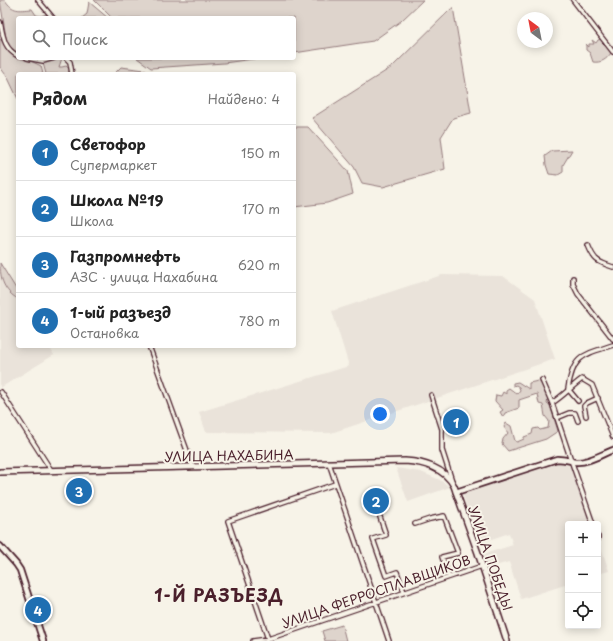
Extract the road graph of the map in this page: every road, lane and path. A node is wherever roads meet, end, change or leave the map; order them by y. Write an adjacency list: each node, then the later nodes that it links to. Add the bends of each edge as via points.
1 (38, 0): 3 (street)
2 (573, 0): 5 (street)
3 (51, 16)
4 (0, 22): 6 (street, via 7,47)
5 (613, 52)
6 (16, 55)
7 (35, 60): 8 (street)
8 (48, 60)
9 (69, 60): 10 (street)
10 (72, 72)
11 (588, 245): 12 (street, via 592,256 598,262)
12 (613, 267)
13 (573, 278): 14 (street, via 578,294)
14 (613, 339)
15 (613, 345): 18 (street, via 582,356 575,363)
16 (150, 348): 31 (street)
17 (542, 380): 23 (street)
18 (568, 389): 21 (street, via 582,380 592,385); 22 (street); 23 (street)
19 (1, 392): 32 (street)
20 (431, 395): 34 (street, via 442,429 442,450)
21 (598, 398): 24 (street, via 584,406); 27 (street)
22 (578, 401)
23 (552, 404): 25 (street)
24 (586, 416)
25 (557, 418): 26 (street, via 575,413); 29 (street)
26 (578, 421)
27 (613, 437)
28 (613, 450): 29 (street, via 585,461)
29 (571, 460): 36 (street, via 557,459); 38 (street)
30 (329, 464): 31 (main road, УЛИЦА НАХАБИНА); 34 (main road, УЛИЦА НАХАБИНА, via 414,461 430,465); 35 (street)
31 (194, 468): 32 (main road, УЛИЦА НАХАБИНА)
32 (51, 470): 33 (main road, УЛИЦА НАХАБИНА)
33 (0, 472)
34 (452, 482): 36 (main road, УЛИЦА ПОБЕДЫ)
35 (336, 484): 44 (street); 46 (street, via 228,521)
36 (456, 492): 41 (main road, УЛИЦА ПОБЕДЫ)
37 (380, 517): 43 (street, via 386,535 373,539 386,576 397,572)
38 (592, 521)
39 (415, 524): 42 (street, via 444,516 458,553 442,557)
40 (0, 546): 47 (street, via 20,570)
41 (482, 566): 42 (street, УЛИЦА ФЕРРОСПЛАВЩИКОВ); 51 (main road, УЛИЦА ПОБЕДЫ)
42 (449, 577): 43 (street, УЛИЦА ФЕРРОСПЛАВЩИКОВ)
43 (404, 592): 44 (street, УЛИЦА ФЕРРОСПЛАВЩИКОВ)
44 (375, 602): 45 (street, УЛИЦА ФЕРРОСПЛАВЩИКОВ); 50 (street)
45 (274, 636): 46 (street, УЛИЦА ФЕРРОСПЛАВЩИКОВ); 49 (street)
46 (268, 639): 48 (street, УЛИЦА ФЕРРОСПЛАВЩИКОВ)
47 (43, 641)
48 (253, 641)
49 (276, 641)
50 (389, 641)
51 (508, 641)

